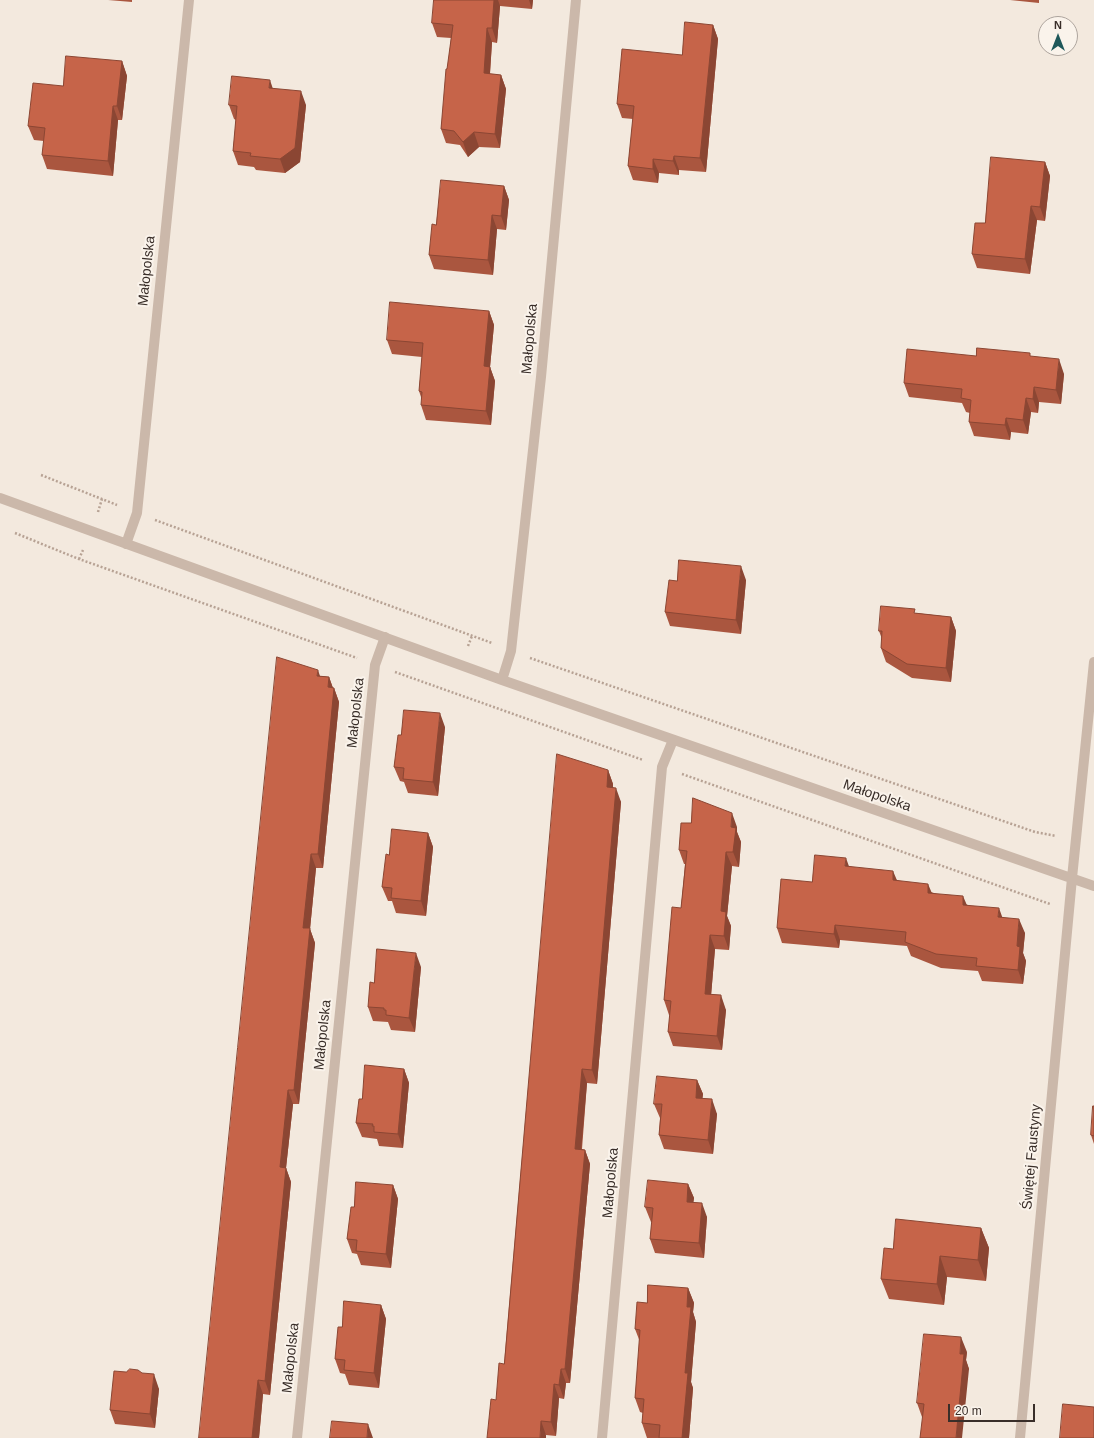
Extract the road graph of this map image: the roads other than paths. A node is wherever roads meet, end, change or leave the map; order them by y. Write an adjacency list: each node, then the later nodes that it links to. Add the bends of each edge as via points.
1 (189, 0): 4 (street, Małopolska, via 137,513)
2 (576, 0): 7 (street, Małopolska, via 541,369 510,651)
3 (0, 498): 4 (street, Małopolska)
4 (126, 544): 5 (street, Małopolska)
5 (385, 637): 7 (street, Małopolska); 11 (street, Małopolska, via 375,665)
6 (1094, 662): 9 (street)
7 (502, 680): 8 (street, Małopolska)
8 (673, 740): 9 (street, Małopolska); 12 (street, Małopolska, via 662,767)
9 (1072, 878): 10 (street, Małopolska); 13 (street, Świętej Faustyny)
10 (1094, 886)
11 (297, 1438)
12 (602, 1438)
13 (1020, 1438)

